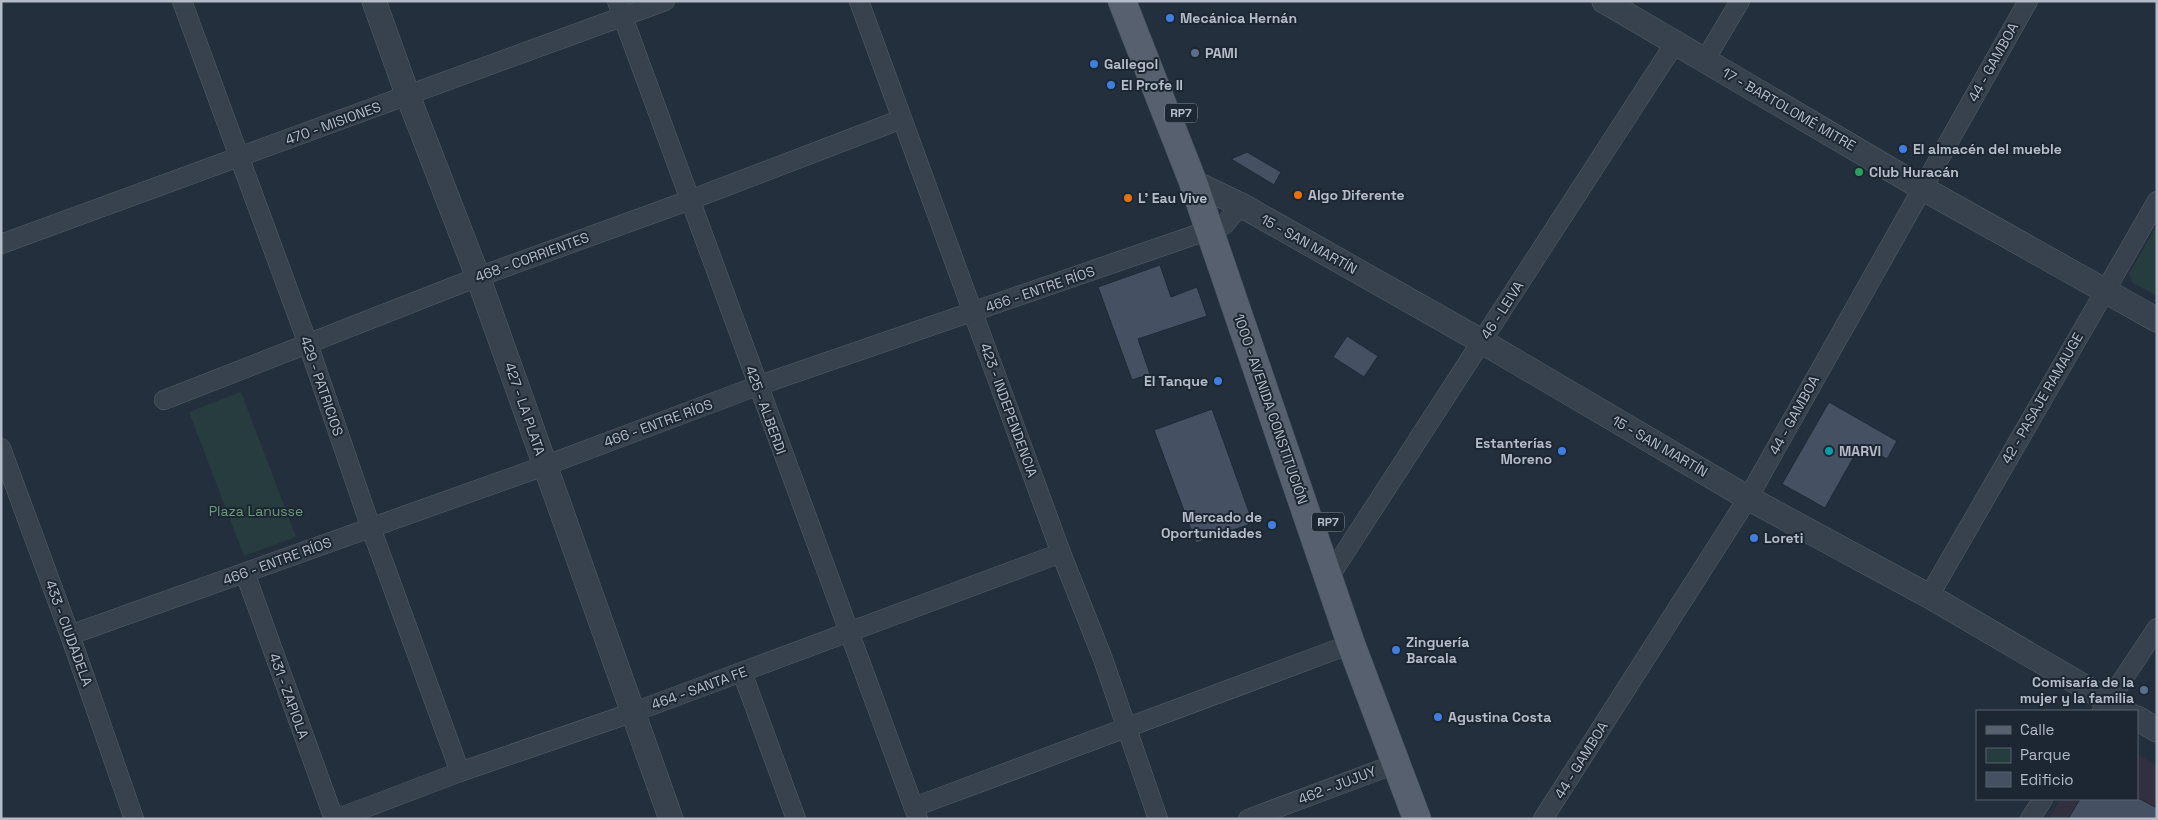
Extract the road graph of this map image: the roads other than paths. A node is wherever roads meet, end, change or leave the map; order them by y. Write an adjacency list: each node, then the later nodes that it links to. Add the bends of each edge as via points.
1 (182, 1): 15 (street, 429 - PATRICIOS)
2 (374, 1): 13 (street, 427 - LA PLATA)
3 (665, 1): 10 (street, 470 - MISIONES)
4 (859, 1): 14 (street, 423 - INDEPENDENCIA)
5 (1122, 1): 16 (main road, 1000 - AVENIDA CONSTITUCIÓN / RP7)
6 (1138, 1): 16 (main road, 1000 - AVENIDA CONSTITUCIÓN / RP7)
7 (1604, 1): 11 (street, 17 - BARTOLOMÉ MITRE)
8 (1740, 1): 12 (street)
9 (2028, 1): 17 (street, 44 - GAMBOA)
10 (620, 9): 13 (street, 470 - MISIONES); 18 (street, 425 - ALBERDI)
11 (1675, 43): 12 (street, 17 - BARTOLOMÉ MITRE); 26 (street, 46 - LEIVA)
12 (1705, 60): 17 (street, 17 - BARTOLOMÉ MITRE)
13 (408, 96): 15 (street, 470 - MISIONES); 22 (street, 427 - LA PLATA)
14 (902, 119): 18 (street, 468 - CORRIENTES); 24 (street, 423 - INDEPENDENCIA)
15 (238, 156): 21 (street, 470 - MISIONES); 27 (street, 429 - PATRICIOS)
16 (1202, 187): 20 (main road, 1000 - AVENIDA CONSTITUCIÓN / RP7)
17 (1922, 188): 23 (street, 17 - BARTOLOMÉ MITRE); 32 (street, 44 - GAMBOA)
18 (690, 200): 22 (street, 468 - CORRIENTES); 28 (street, 425 - ALBERDI)
19 (2157, 200): 23 (street, 42 - PASAJE RAMAUGE)
20 (1225, 220): 24 (street, 466 - ENTRE RÍOS); 26 (street, 15 - SAN MARTÍN); 35 (main road, 1000 - AVENIDA CONSTITUCIÓN / RP7)
21 (1, 244)
22 (478, 277): 27 (street, 468 - CORRIENTES); 31 (street, 427 - LA PLATA)
23 (2104, 289): 25 (street, 17 - BARTOLOMÉ MITRE); 37 (street, 42 - PASAJE RAMAUGE)
24 (973, 312): 28 (street, 466 - ENTRE RÍOS); 34 (street, 423 - INDEPENDENCIA)
25 (2157, 320)
26 (1481, 341): 32 (street, 15 - SAN MARTÍN); 35 (street, 46 - LEIVA)
27 (308, 344): 29 (street, 468 - CORRIENTES); 33 (street, 429 - PATRICIOS)
28 (757, 386): 31 (street, 466 - ENTRE RÍOS); 39 (street, 425 - ALBERDI)
29 (164, 400)
30 (1, 448): 40 (street, 433 - CIUDADELA)
31 (544, 466): 33 (street, 466 - ENTRE RÍOS); 44 (street, 427 - LA PLATA)
32 (1748, 498): 37 (street, 15 - SAN MARTÍN); 53 (street, 44 - GAMBOA)
33 (370, 528): 36 (street, 466 - ENTRE RÍOS); 49 (street, 429 - PATRICIOS)
34 (1061, 553): 39 (street, 464 - SANTA FE); 46 (street, 423 - INDEPENDENCIA, via 1103,659)
35 (1334, 567): 41 (main road, 1000 - AVENIDA CONSTITUCIÓN / RP7); 61 (main road, 1000 - AVENIDA CONSTITUCIÓN / RP7)
36 (244, 573): 40 (street, 466 - ENTRE RÍOS); 55 (street, 431 - ZAPIOLA)
37 (1929, 596): 43 (street, 15 - SAN MARTÍN)
38 (2157, 628): 43 (street)
39 (848, 633): 42 (street, 464 - SANTA FE); 51 (street, 425 - ALBERDI)
40 (70, 635): 54 (street, 433 - CIUDADELA)
41 (1351, 644): 46 (street); 48 (main road, 1000 - AVENIDA CONSTITUCIÓN / RP7)
42 (742, 672): 44 (street, 464 - SANTA FE); 57 (street)
43 (2112, 708)
44 (634, 712): 49 (street, 464 - SANTA FE); 56 (street, 427 - LA PLATA)
45 (2138, 719): 47 (street)
46 (1126, 730): 51 (street); 58 (street, 423 - INDEPENDENCIA)
47 (2157, 730)
48 (1398, 763): 59 (street, 462 - JUJUY); 60 (main road, 1000 - AVENIDA CONSTITUCIÓN / RP7)
49 (460, 772): 52 (street, 464 - SANTA FE)
50 (2042, 800): 62 (street)
51 (916, 813)
52 (361, 815): 55 (street, 464 - SANTA FE)
53 (1549, 817)
54 (134, 819)
55 (335, 819)
56 (671, 819)
57 (796, 819)
58 (1158, 819)
59 (1248, 819)
60 (1417, 819)
61 (1432, 819)
62 (2030, 819)

